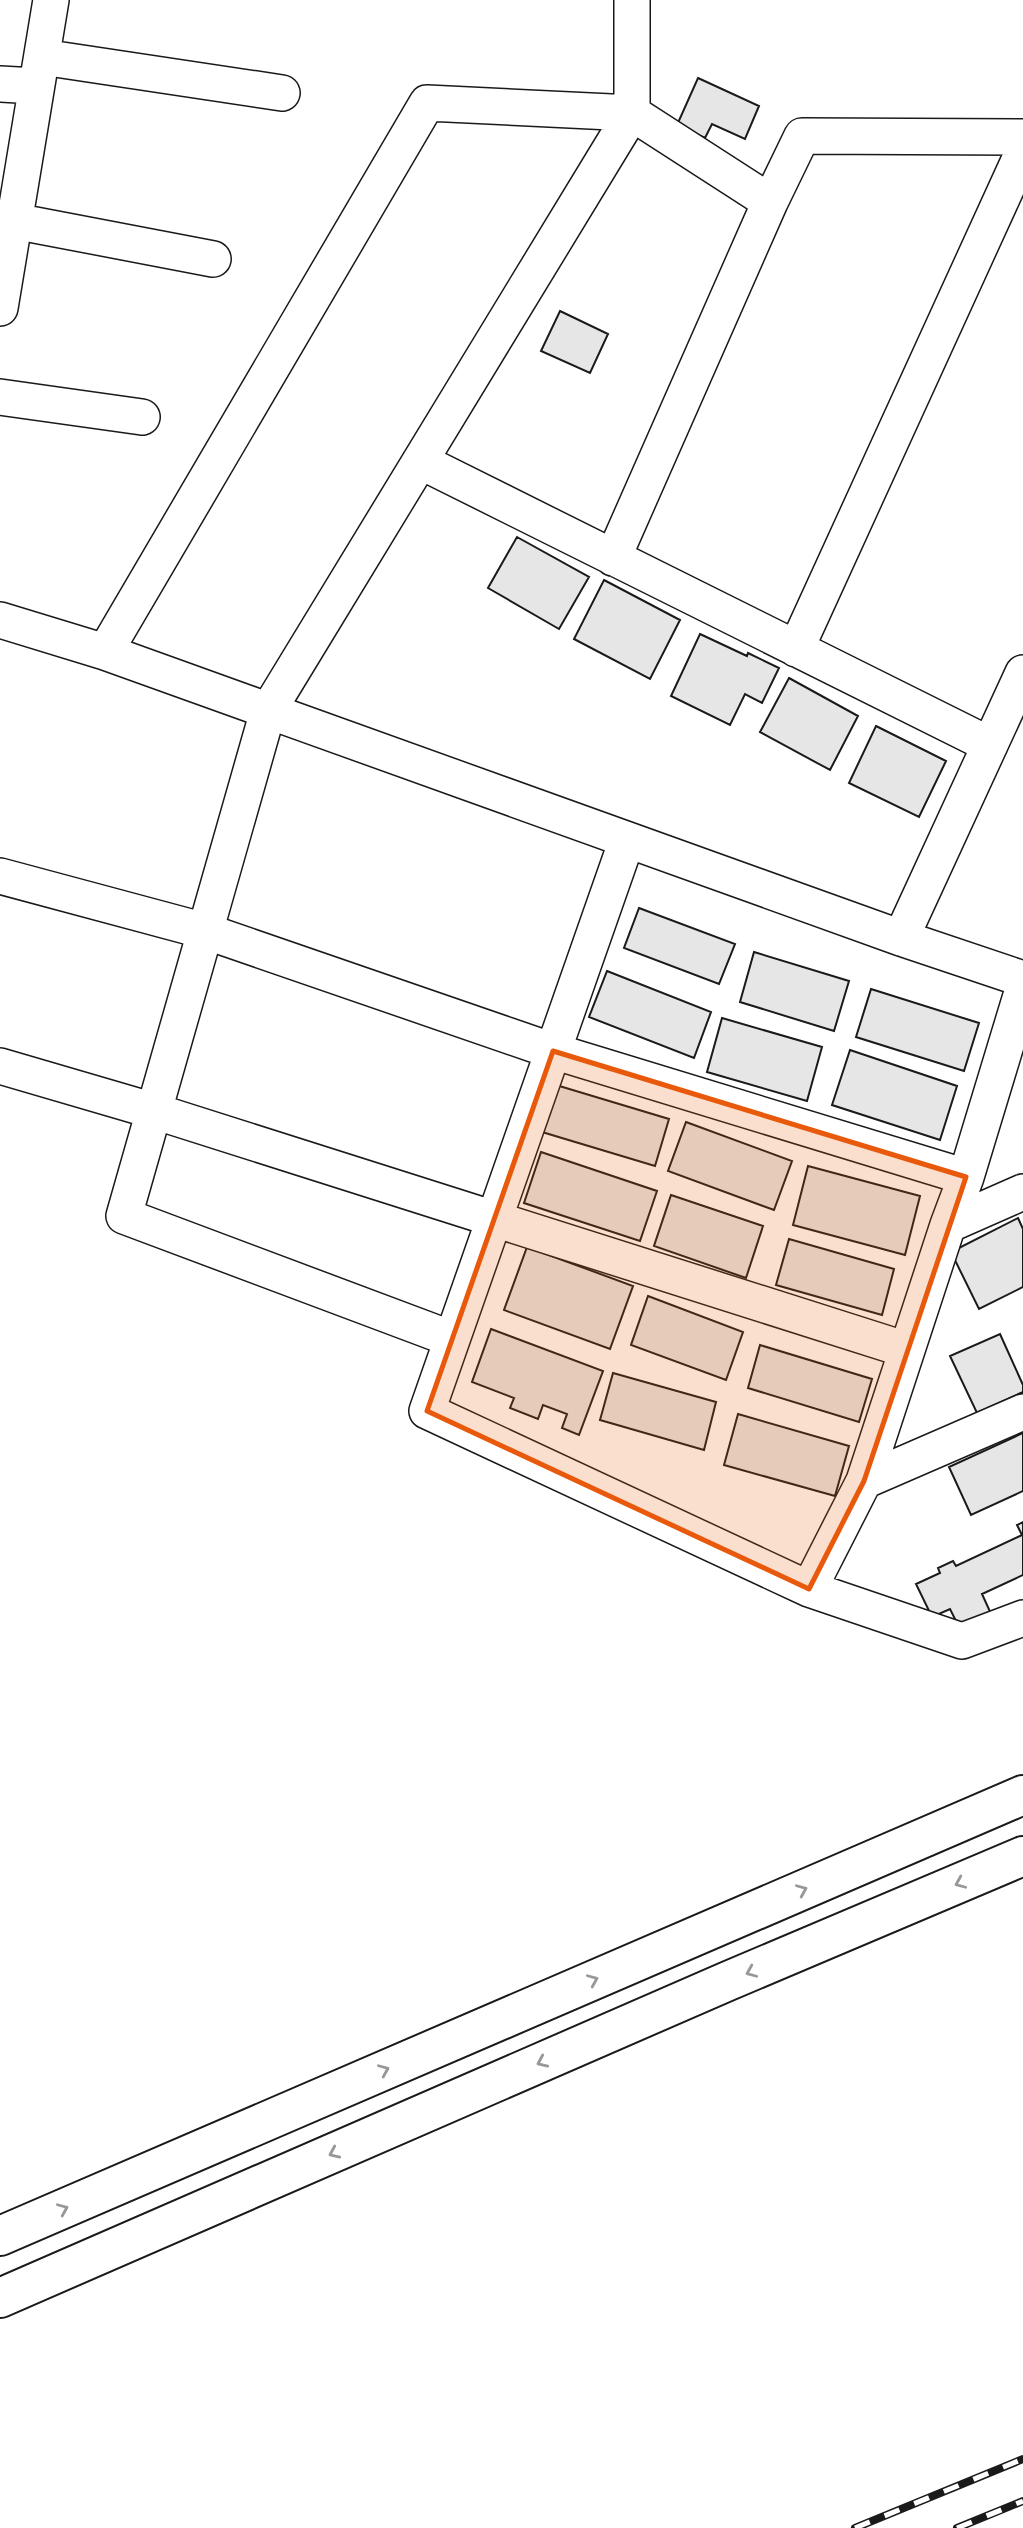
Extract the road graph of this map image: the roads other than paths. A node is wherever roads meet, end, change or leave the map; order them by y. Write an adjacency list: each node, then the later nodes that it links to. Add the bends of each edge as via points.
1 (51, 0): 3 (street)
2 (632, 0): 6 (street)
3 (39, 71): 4 (street); 5 (street); 10 (street)
4 (0, 84)
5 (282, 93)
6 (632, 113): 9 (street); 16 (street); 20 (street, via 427,103)
7 (1023, 137): 9 (street, via 802,136)
8 (1023, 152): 19 (street)
9 (770, 202): 17 (street)
10 (14, 221): 11 (street); 12 (street)
11 (213, 259)
12 (4, 266): 13 (street)
13 (0, 308)
14 (0, 397): 15 (street)
15 (142, 417)
16 (419, 461): 17 (street); 22 (street)
17 (613, 558): 19 (street)
18 (0, 620): 20 (street)
19 (796, 649): 23 (street)
20 (105, 652): 22 (street)
21 (1023, 673): 23 (street)
22 (268, 711): 24 (street); 26 (street)
23 (990, 746): 27 (street)
24 (627, 839): 27 (street); 30 (street)
25 (0, 876): 26 (street)
26 (205, 931): 30 (street); 32 (street)
27 (901, 938): 28 (street)
28 (1023, 979)
29 (1023, 989): 33 (street)
30 (553, 1051): 33 (street); 35 (street)
31 (0, 1066): 32 (street)
32 (154, 1111): 35 (street); 37 (street, via 124,1216)
33 (966, 1177): 36 (street)
34 (1023, 1192): 36 (street)
35 (494, 1220): 37 (street); 38 (street)
36 (948, 1225): 38 (street)
37 (452, 1339): 41 (street, via 427,1411)
38 (907, 1350): 40 (street)
39 (1023, 1412): 40 (street)
40 (864, 1481): 41 (street)
41 (809, 1589): 42 (street, via 962,1642)
42 (1023, 1618)
43 (1023, 1796): 45 (highway, one-way to 43)
44 (1023, 1856): 46 (highway, one-way to 46)
45 (0, 2236)
46 (0, 2298)

